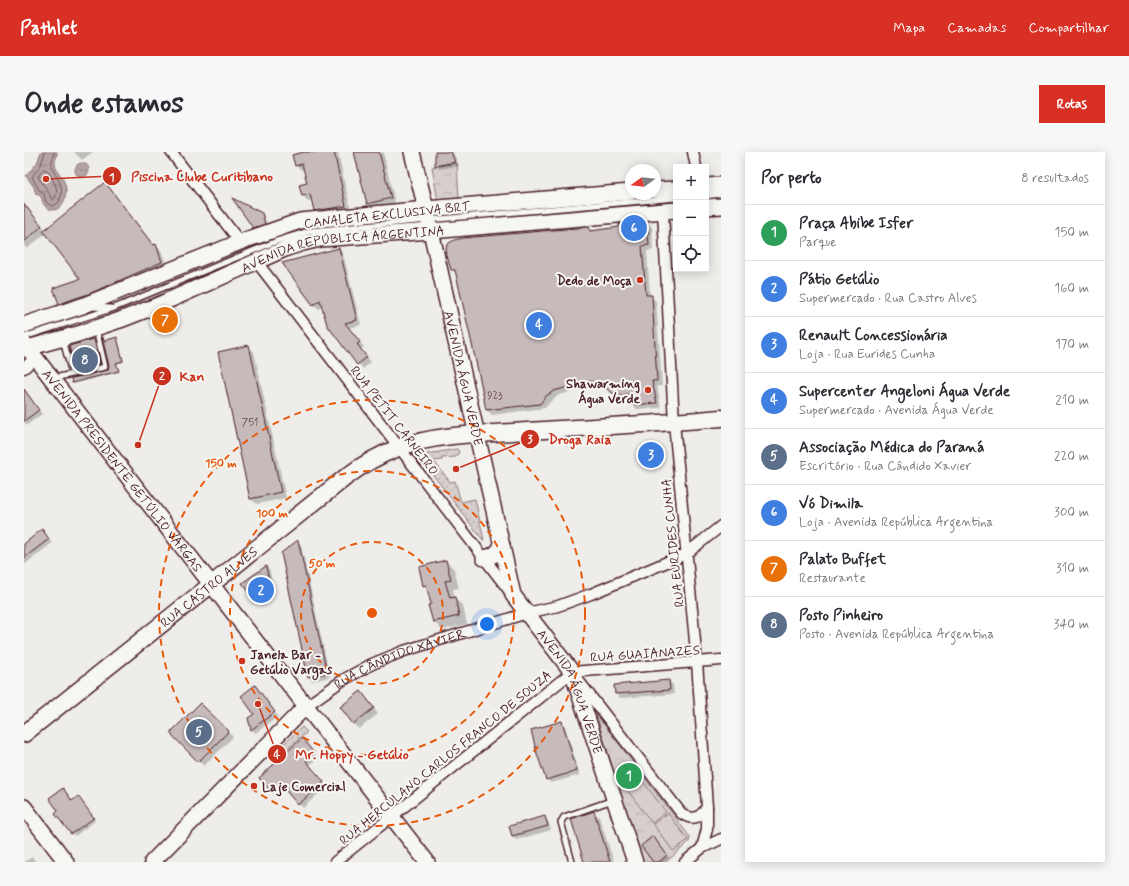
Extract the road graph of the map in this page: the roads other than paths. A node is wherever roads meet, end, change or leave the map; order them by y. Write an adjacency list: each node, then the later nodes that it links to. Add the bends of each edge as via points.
1 (171, 152): 17 (street)
2 (412, 152): 16 (main road, AVENIDA ÁGUA VERDE)
3 (693, 152): 4 (street)
4 (695, 164)
5 (721, 185): 6 (main road)
6 (709, 186)
7 (673, 188): 8 (main road)
8 (661, 189)
9 (625, 193): 16 (main road, AVENIDA REPÚBLICA ARGENTINA)
10 (721, 194): 11 (lane)
11 (709, 196)
12 (673, 198): 16 (lane, CANALETA EXCLUSIVA BRT)
13 (721, 206): 14 (main road)
14 (709, 207)
15 (669, 210): 16 (main road, AVENIDA REPÚBLICA ARGENTINA); 28 (street, RUA EURIDES CUNHA)
16 (428, 220): 17 (main road, AVENIDA REPÚBLICA ARGENTINA, via 309,220 286,225); 18 (main road, AVENIDA REPÚBLICA ARGENTINA, via 303,243); 20 (lane, CANALETA EXCLUSIVA BRT, via 325,229 290,236); 29 (main road, AVENIDA ÁGUA VERDE)
17 (240, 242): 19 (main road, AVENIDA REPÚBLICA ARGENTINA)
18 (256, 262): 22 (main road, AVENIDA REPÚBLICA ARGENTINA, via 156,306); 30 (street, RUA PETIT CARNEIRO)
19 (82, 306): 20 (lane, CANALETA EXCLUSIVA BRT); 21 (main road, AVENIDA REPÚBLICA ARGENTINA)
20 (114, 308): 24 (lane, CANALETA EXCLUSIVA BRT)
21 (24, 325)
22 (96, 328): 23 (main road, AVENIDA REPÚBLICA ARGENTINA); 25 (lane, via 105,367)
23 (63, 338): 24 (main road, AVENIDA REPÚBLICA ARGENTINA); 25 (lane)
24 (26, 351): 26 (main road, AVENIDA PRESIDENTE GETÚLIO VARGAS)
25 (72, 374): 26 (lane)
26 (51, 378): 35 (main road, AVENIDA PRESIDENTE GETÚLIO VARGAS)
27 (721, 418): 28 (main road, RUA CASTRO ALVES)
28 (674, 423): 29 (main road, RUA CASTRO ALVES); 33 (street, RUA EURIDES CUNHA)
29 (477, 434): 30 (main road, RUA CASTRO ALVES); 32 (main road, AVENIDA ÁGUA VERDE)
30 (399, 447): 34 (street, RUA PETIT CARNEIRO); 35 (main road, RUA CASTRO ALVES, via 359,468)
31 (721, 526): 33 (street, RUA CÂNDIDO XAVIER)
32 (502, 546): 34 (main road, via 495,555); 36 (main road, AVENIDA ÁGUA VERDE)
33 (686, 554): 37 (street, RUA CÂNDIDO XAVIER, via 575,600); 39 (street, RUA EURIDES CUNHA)
34 (484, 558): 36 (street, RUA PETIT CARNEIRO)
35 (212, 584): 41 (main road, AVENIDA PRESIDENTE GETÚLIO VARGAS); 42 (main road, RUA CASTRO ALVES)
36 (513, 595): 37 (main road, AVENIDA ÁGUA VERDE)
37 (527, 614): 40 (main road, AVENIDA ÁGUA VERDE); 41 (street, RUA CÂNDIDO XAVIER, via 383,659 343,680)
38 (721, 660): 39 (street, RUA GUAIANAZES)
39 (697, 662): 40 (street, RUA GUAIANAZES); 45 (street, RUA EURIDES CUNHA)
40 (572, 672): 43 (main road, AVENIDA ÁGUA VERDE); 45 (street, via 681,813 692,818 703,814); 46 (street, RUA HERCULANO CARLOS FRANCO DE SOUZA)
41 (306, 706): 46 (main road, AVENIDA PRESIDENTE GETÚLIO VARGAS); 50 (main road, RUA CÂNDIDO XAVIER)
42 (24, 734)
43 (614, 799): 53 (lane, via 564,817 562,820); 54 (main road, AVENIDA ÁGUA VERDE)
44 (24, 807): 49 (main road)
45 (707, 808): 48 (street, RUA EURIDES CUNHA, via 707,829)
46 (392, 816): 51 (street, RUA HERCULANO CARLOS FRANCO DE SOUZA); 52 (main road, AVENIDA PRESIDENTE GETÚLIO VARGAS)
47 (721, 839): 48 (street)
48 (702, 848): 55 (street)
49 (66, 862)
50 (152, 862)
51 (335, 862)
52 (428, 862)
53 (572, 862)
54 (635, 862)
55 (685, 862)

